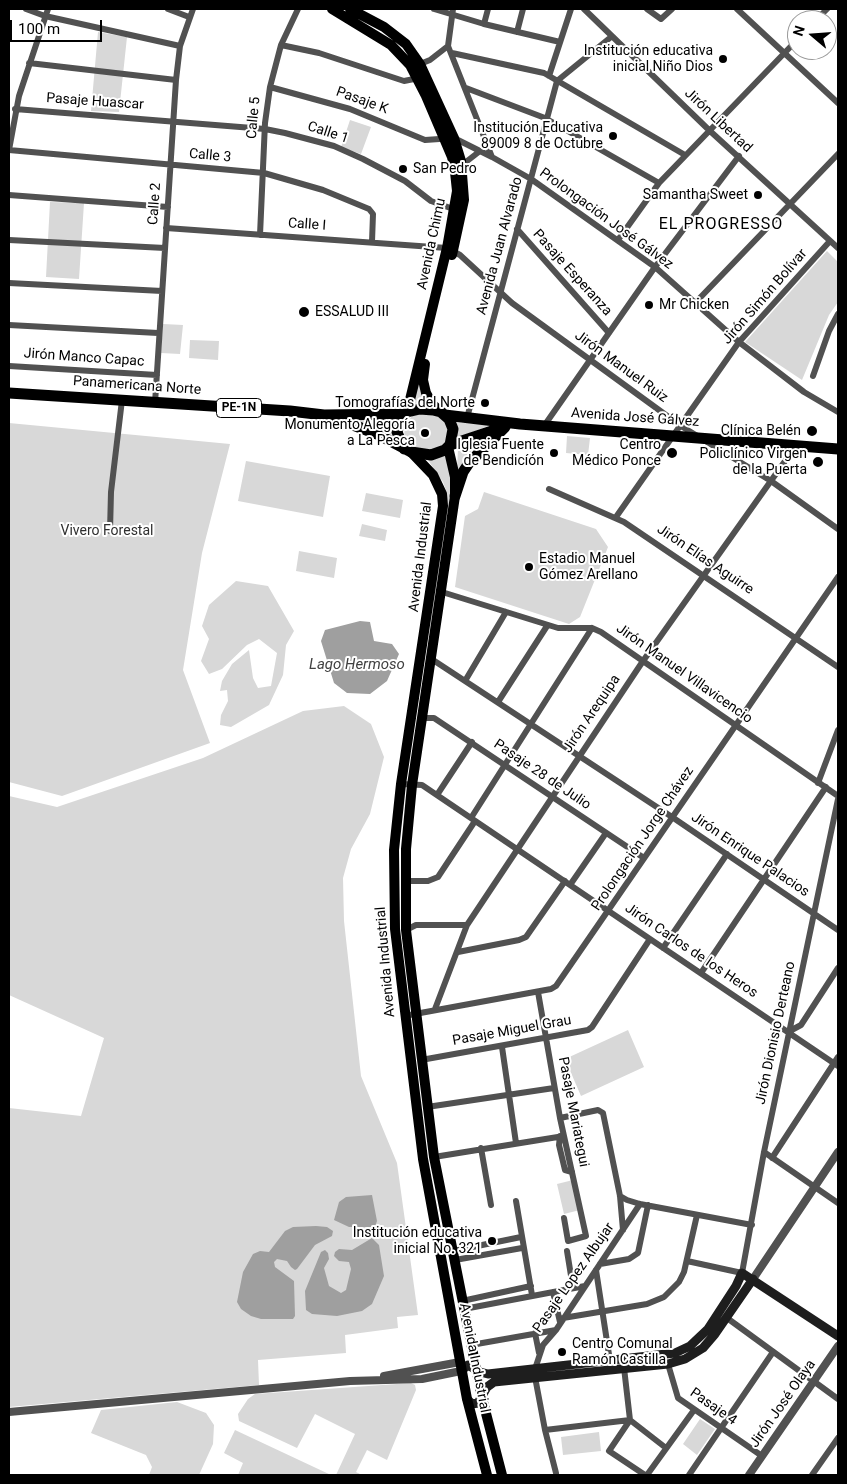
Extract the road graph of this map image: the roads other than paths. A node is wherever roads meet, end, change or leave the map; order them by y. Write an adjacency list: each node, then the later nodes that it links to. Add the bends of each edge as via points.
1 (26, 9): 17 (street)
2 (48, 9): 17 (street)
3 (168, 9): 18 (street)
4 (193, 9): 18 (street, Calle 2)
5 (298, 9): 23 (street, Calle 5)
6 (332, 9): 32 (main road, Avenida Chimu, via 391,45)
7 (350, 9): 30 (main road, Avenida Chimu, via 384,27 406,44)
8 (434, 9): 16 (street)
9 (488, 9): 19 (street)
10 (523, 9): 20 (street)
11 (571, 9): 22 (street)
12 (584, 9): 21 (street, Jirón Libertad)
13 (647, 9): 14 (street, via 661,19)
14 (672, 9)
15 (738, 9): 28 (street)
16 (452, 12): 19 (street); 25 (street)
17 (45, 16): 24 (street); 29 (street)
18 (189, 17): 24 (street, Calle 2)
19 (484, 24): 20 (street)
20 (517, 32): 22 (street)
21 (611, 37): 34 (street); 43 (street, Jirón Libertad)
22 (560, 42): 31 (street)
23 (281, 45): 32 (street, via 319,53 404,81); 35 (street, Calle 5)
24 (180, 46): 33 (street, Calle 2)
25 (448, 46): 27 (street); 30 (street)
26 (787, 52): 28 (street)
27 (452, 53): 31 (street); 36 (street)
28 (785, 54): 37 (street); 43 (street)
29 (29, 63): 33 (street); 38 (street)
30 (420, 64): 32 (main road, Avenida Chimu)
31 (549, 76): 34 (street)
32 (422, 77): 44 (main road, Avenida Chimu)
33 (176, 80): 41 (street, Calle 2)
34 (557, 81): 39 (street, Avenida Juan Alvarado); 48 (street)
35 (270, 87): 42 (street, Calle 5); 44 (street, Pasaje K, via 350,109 425,140)
36 (466, 88): 39 (street); 50 (street)
37 (838, 103)
38 (15, 109): 40 (street); 41 (street, Pasaje Huascar)
39 (545, 118): 54 (street, Avenida Juan Alvarado); 55 (street)
40 (11, 119): 45 (street)
41 (173, 121): 42 (street, Calle 1); 51 (street, Calle 2)
42 (265, 129): 53 (street, Calle 5); 59 (street, Calle 1, via 334,146 405,181 439,205)
43 (710, 131): 48 (street); 49 (street, Jirón Libertad)
44 (449, 138): 46 (street, Prolongación José Gálvez); 52 (main road, Avenida Chimu); 59 (main road, Avenida Chimu)
45 (9, 150): 51 (street, Calle 3)
46 (480, 151): 50 (street, Prolongación José Gálvez); 52 (street)
47 (838, 154): 57 (street)
48 (685, 155): 55 (street)
49 (739, 156): 57 (street, Jirón Libertad); 70 (street)
50 (492, 157): 54 (street, Prolongación José Gálvez)
51 (170, 165): 53 (street, Calle 3); 58 (street, Calle 2)
52 (462, 166): 59 (main road, Avenida Chimu)
53 (264, 173): 62 (street, Calle 5); 66 (street, Calle 3, via 323,190 369,209 373,214)
54 (531, 179): 61 (street, Avenida Juan Alvarado); 64 (street, Prolongación José Gálvez)
55 (659, 183): 64 (street)
56 (9, 195): 58 (street)
57 (789, 204): 65 (street, Jirón Libertad); 74 (street)
58 (168, 207): 60 (street, Calle 2)
59 (458, 210): 69 (main road, Avenida Chimu)
60 (166, 228): 62 (street, Calle I); 67 (street, Calle 2)
61 (517, 229): 73 (street, Avenida Juan Alvarado); 78 (street, Pasaje Esperanza)
62 (260, 234): 66 (street, Calle I)
63 (9, 240): 67 (street)
64 (618, 240): 70 (street, Prolongación José Gálvez)
65 (830, 241): 68 (street, Jirón Libertad); 79 (street, Jirón Simón Bolívar)
66 (372, 242): 69 (street, Calle I)
67 (165, 248): 72 (street, Calle 2)
68 (838, 248)
69 (450, 249): 73 (street, Jirón Manuel Ruiz); 88 (main road, Avenida Chimu); 89 (main road, Avenida Chimu, via 423,380 428,399)
70 (655, 267): 74 (street, Prolongación José Gálvez); 78 (street)
71 (9, 283): 72 (street)
72 (162, 291): 77 (street, Calle 2)
73 (500, 294): 80 (street, Jirón Manuel Ruiz); 91 (street, Avenida Juan Alvarado)
74 (695, 303): 79 (street, Prolongación José Gálvez)
75 (838, 314): 83 (street)
76 (9, 325): 77 (street)
77 (158, 333): 82 (street, Calle 2)
78 (609, 333): 80 (street)
79 (739, 342): 87 (street, Prolongación José Gálvez, via 804,392); 94 (street, Jirón Simón Bolívar)
80 (590, 360): 93 (street); 94 (street, Jirón Manuel Ruiz)
81 (9, 366): 82 (street, Jirón Manco Capac)
82 (157, 375): 86 (street, Calle 2)
83 (813, 376)
84 (9, 393): 85 (highway, Panamericana Norte / PE-1N)
85 (122, 400): 86 (highway, Panamericana Norte / PE-1N); 107 (street, via 111,492)
86 (155, 403): 90 (highway, Panamericana Norte / PE-1N, via 290,410)
87 (838, 412)
88 (406, 413): 89 (highway, PE-1N, via 420,409); 90 (highway, Panamericana Norte / PE-1N); 101 (highway, via 398,432)
89 (443, 413): 91 (highway, Avenida José Gálvez / PE-1N); 98 (highway, via 450,419 453,429)
90 (324, 415): 101 (highway, Panamericana Norte / PE-1N, via 361,427)
91 (467, 418): 92 (highway, Avenida José Gálvez / PE-1N)
92 (520, 424): 93 (highway, Avenida José Gálvez / PE-1N); 95 (highway, Avenida José Gálvez / PE-1N)
93 (544, 426): 96 (highway, Avenida José Gálvez / PE-1N)
94 (681, 426): 96 (street, Jirón Simón Bolívar); 97 (street, Jirón Manuel Ruiz)
95 (505, 427): 98 (highway, Avenida José Gálvez / PE-1N); 104 (highway, via 469,463)
96 (671, 437): 97 (highway, Avenida José Gálvez / PE-1N); 105 (street, Jirón Simón Bolívar)
97 (700, 438): 99 (highway, Avenida José Gálvez / PE-1N); 102 (street, Jirón Manuel Ruiz)
98 (449, 446): 101 (highway, PE-1N, via 430,455); 104 (main road, Avenida Industrial)
99 (795, 447): 100 (highway, Avenida José Gálvez / PE-1N); 102 (street, Jirón Arequipa)
100 (838, 449)
101 (408, 451): 115 (main road, Avenida Industrial, via 433,475 442,494 443,506)
102 (771, 481): 106 (street, Jirón Manuel Ruiz); 108 (street, Jirón Arequipa)
103 (549, 489): 105 (street, Jirón Elías Aguirre)
104 (455, 496): 110 (main road, Avenida Industrial)
105 (616, 517): 108 (street, Jirón Elías Aguirre)
106 (838, 529)
107 (110, 531)
108 (704, 575): 114 (street, Jirón Elías Aguirre); 117 (street, Jirón Arequipa)
109 (838, 577): 114 (street, Prolongación Jorge Chávez)
110 (442, 592): 111 (street); 116 (main road, Avenida Industrial)
111 (506, 612): 112 (street); 119 (street)
112 (547, 626): 113 (street, via 570,630); 120 (street)
113 (592, 628): 117 (street, Jirón Manuel Villavicencio); 122 (street)
114 (796, 637): 118 (street, Jirón Elías Aguirre); 123 (street, Prolongación Jorge Chávez)
115 (422, 652): 116 (street, Jirón Enrique Palacios); 129 (main road, Avenida Industrial)
116 (432, 659): 119 (street, Jirón Enrique Palacios); 121 (main road, Avenida Industrial)
117 (643, 661): 123 (street, Jirón Manuel Villavicencio); 126 (street, Jirón Arequipa)
118 (838, 667)
119 (465, 681): 120 (street, Jirón Enrique Palacios)
120 (498, 702): 122 (street, Jirón Enrique Palacios)
121 (424, 718): 125 (street, Pasaje 28 de Julio, via 434,718); 130 (main road, Avenida Industrial)
122 (531, 724): 126 (street, Jirón Enrique Palacios); 127 (street)
123 (735, 725): 128 (street, Jirón Manuel Villavicencio); 135 (street, Prolongación Jorge Chávez)
124 (838, 730): 128 (street)
125 (472, 742): 127 (street, Pasaje 28 de Julio); 132 (street)
126 (579, 755): 133 (street, Jirón Arequipa); 135 (street, Jirón Enrique Palacios)
127 (504, 766): 133 (street, Pasaje 28 de Julio); 136 (street)
128 (818, 782): 131 (street, Jirón Manuel Villavicencio)
129 (401, 784): 130 (street, Jirón Carlos de los Heros); 157 (main road, Avenida Industrial, via 394,886)
130 (412, 785): 132 (street, Jirón Carlos de los Heros, via 422,785); 142 (main road, Avenida Industrial)
131 (826, 787): 134 (street, Jirón Manuel Villavicencio); 141 (street)
132 (438, 795): 136 (street, Jirón Carlos de los Heros)
133 (552, 796): 137 (street, Pasaje 28 de Julio); 138 (street, Jirón Arequipa)
134 (838, 798): 145 (street, Jirón Dionisio Derteano)
135 (672, 817): 139 (street, Jirón Enrique Palacios); 140 (street, Prolongación Jorge Chávez)
136 (473, 819): 138 (street, Jirón Carlos de los Heros); 142 (street, via 438,877 428,881)
137 (606, 832): 140 (street, Pasaje 28 de Julio); 143 (street)
138 (517, 849): 143 (street, Jirón Carlos de los Heros); 146 (street, Jirón Arequipa)
139 (726, 854): 141 (street, Jirón Enrique Palacios); 150 (street)
140 (644, 858): 144 (street, Prolongación Jorge Chávez)
141 (764, 880): 145 (street, Jirón Enrique Palacios); 153 (street)
142 (405, 881): 147 (main road, Avenida Industrial)
143 (567, 883): 144 (street, Jirón Carlos de los Heros); 151 (street, via 526,937)
144 (609, 911): 149 (street, Jirón Carlos de los Heros); 154 (street, Prolongación Jorge Chávez, via 556,986)
145 (815, 914): 148 (street, Jirón Enrique Palacios); 158 (street, Jirón Dionisio Derteano)
146 (467, 926): 147 (street, via 416,925); 151 (street, Jirón Arequipa)
147 (406, 930): 156 (main road, Avenida Industrial)
148 (838, 930)
149 (650, 939): 150 (street, Jirón Carlos de los Heros); 159 (street, Pasaje Miguel Grau, via 592,1027)
150 (663, 948): 153 (street, Jirón Carlos de los Heros)
151 (458, 952): 155 (street, Jirón Arequipa)
152 (838, 968): 158 (street, via 801,1024)
153 (701, 973): 158 (street, Jirón Carlos de los Heros)
154 (538, 992): 155 (street, Prolongación Jorge Chávez); 159 (street, Pasaje Mariategui)
155 (436, 1009): 156 (street, Prolongación Jorge Chávez)
156 (416, 1013): 157 (street, Prolongación Jorge Chávez); 161 (main road, Avenida Industrial)
157 (404, 1016): 213 (main road, Avenida Industrial, via 423,1159)
158 (788, 1032): 162 (street, Jirón Carlos de los Heros); 170 (street, Jirón Dionisio Derteano)
159 (547, 1039): 160 (street, Pasaje Miguel Grau); 163 (street, Pasaje Mariategui)
160 (502, 1047): 161 (street, Pasaje Miguel Grau); 164 (street)
161 (421, 1060): 165 (main road, Avenida Industrial)
162 (837, 1062): 173 (street)
163 (554, 1088): 164 (street); 166 (street, Pasaje Mariategui)
164 (509, 1094): 165 (street); 168 (street)
165 (427, 1107): 172 (main road, Avenida Industrial)
166 (560, 1118): 167 (street, Pasaje Mariategui); 175 (street, via 598,1110 603,1113)
167 (562, 1136): 168 (street); 182 (street, Pasaje Mariategui, via 586,1236 568,1241)
168 (516, 1144): 169 (street)
169 (481, 1148): 172 (street); 179 (street)
170 (764, 1152): 173 (street); 183 (street, Jirón Dionisio Derteano)
171 (838, 1152): 174 (street)
172 (434, 1157): 188 (main road, Avenida Industrial)
173 (772, 1158): 174 (street)
174 (815, 1186): 177 (street); 193 (street)
175 (620, 1196): 178 (street); 184 (street)
176 (516, 1201): 185 (street)
177 (838, 1203)
178 (640, 1204): 180 (street); 184 (street, Pasaje Lopez Albujar)
179 (491, 1205)
180 (648, 1205): 181 (street); 190 (street, via 638,1253 629,1259)
181 (697, 1215): 183 (street); 189 (street)
182 (564, 1218)
183 (752, 1225): 192 (street, Jirón Dionisio Derteano)
184 (623, 1230): 190 (street, Pasaje Lopez Albujar)
185 (521, 1237): 186 (street); 188 (street)
186 (522, 1248): 188 (street); 194 (street)
187 (567, 1251): 196 (street)
188 (454, 1255): 199 (main road, Avenida Industrial)
189 (687, 1261): 192 (street); 200 (street, via 679,1282 664,1297 647,1304)
190 (600, 1264): 191 (street, Pasaje Lopez Albujar)
191 (596, 1270): 195 (street, Pasaje Lopez Albujar); 200 (street)
192 (742, 1273): 193 (main road); 211 (main road, via 708,1329 690,1346 675,1353)
193 (753, 1279): 201 (main road); 205 (main road)
194 (531, 1286): 198 (street); 199 (street)
195 (585, 1286): 196 (street); 202 (street, Pasaje Lopez Albujar)
196 (572, 1288): 197 (street)
197 (553, 1292): 198 (street); 202 (street)
198 (532, 1295): 199 (street)
199 (463, 1305): 206 (main road, Avenida Industrial)
200 (604, 1312): 202 (street); 210 (street)
201 (727, 1318): 209 (street); 212 (main road, via 703,1348 685,1359)
202 (562, 1320): 203 (street, Pasaje Lopez Albujar)
203 (556, 1330): 204 (street); 208 (street, Pasaje Lopez Albujar)
204 (535, 1333): 206 (street); 208 (street)
205 (838, 1336)
206 (471, 1345): 214 (main road, Avenida Industrial)
207 (838, 1346): 216 (street, Jirón José Olaya)
208 (539, 1352): 215 (street, Pasaje Lopez Albujar)
209 (773, 1352): 216 (street); 223 (street)
210 (610, 1361): 211 (main road); 215 (main road)
211 (624, 1364): 212 (main road); 215 (main road); 222 (street)
212 (668, 1364): 220 (street, Pasaje 4, via 675,1394)
213 (460, 1366): 214 (main road, via 468,1365); 218 (main road, Avenida Industrial); 221 (street, via 350,1381)
214 (476, 1370): 215 (main road, via 488,1374); 217 (main road, Avenida Industrial)
215 (535, 1373): 217 (main road, via 494,1382 486,1387); 224 (street, Pasaje Lopez Albujar)
216 (814, 1381): 219 (street); 227 (street, Jirón José Olaya)
217 (482, 1398): 218 (main road, via 474,1404); 230 (main road, Avenida Industrial)
218 (467, 1399): 229 (main road, Avenida Industrial)
219 (838, 1399)
220 (694, 1410): 223 (street, Pasaje 4); 226 (street)
221 (9, 1412)
222 (630, 1420): 224 (street); 226 (street); 231 (street, via 608,1451)
223 (721, 1428): 227 (street, Pasaje 4); 232 (street)
224 (544, 1430): 228 (street, Pasaje Lopez Albujar)
225 (838, 1438): 234 (street)
226 (666, 1448): 231 (street)
227 (762, 1456): 233 (street, Jirón José Olaya)
228 (556, 1473)
229 (487, 1475)
230 (502, 1475)
231 (646, 1475)
232 (689, 1475)
233 (749, 1475)
234 (812, 1475)

